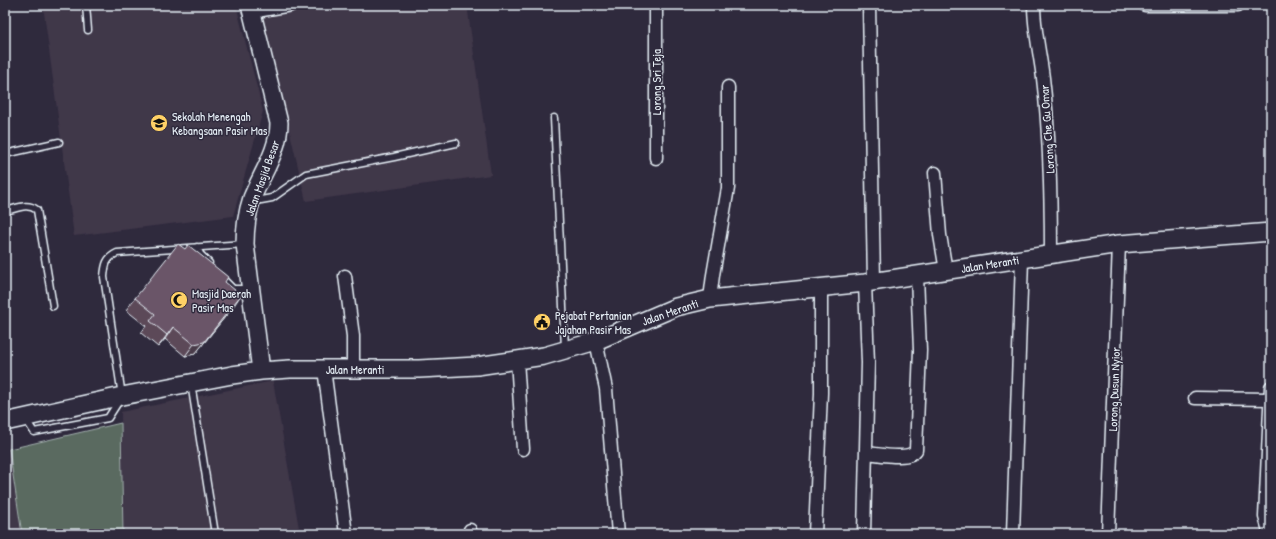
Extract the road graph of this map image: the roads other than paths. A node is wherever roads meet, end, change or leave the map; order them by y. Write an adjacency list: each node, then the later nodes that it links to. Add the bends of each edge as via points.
1 (86, 5): 9 (lane)
2 (291, 5): 8 (street)
3 (656, 5): 15 (street, Lorong Sri Teja)
4 (869, 5): 30 (street)
5 (1034, 5): 23 (street, Lorong Che Gu Omar, via 1049,148)
6 (1145, 5): 7 (street)
7 (1238, 5)
8 (251, 9): 17 (street, Jalan Masjid Besar, via 279,123 276,145)
9 (88, 30)
10 (728, 87): 33 (street, via 728,188)
11 (554, 118): 36 (lane)
12 (59, 142): 14 (lane)
13 (456, 143): 17 (lane, via 306,174 272,198)
14 (5, 154)
15 (656, 158)
16 (935, 173): 26 (street)
17 (252, 198): 20 (street, Jalan Masjid Besar, via 245,230)
18 (5, 211): 34 (lane, via 26,205 36,210)
19 (1271, 232): 21 (street, Jalan Meranti)
20 (245, 244): 22 (lane); 32 (street, Jalan Masjid Besar)
21 (1118, 244): 23 (street, Jalan Meranti); 56 (street, Lorong Dusun Nyior)
22 (197, 247): 25 (lane); 43 (lane, via 117,253 107,260 104,277)
23 (1051, 254): 24 (street, Jalan Meranti)
24 (1022, 259): 26 (street, Jalan Meranti); 55 (street)
25 (211, 266)
26 (946, 271): 29 (street, Jalan Meranti)
27 (216, 272): 32 (lane, via 233,289)
28 (345, 276): 38 (street, via 353,336)
29 (917, 276): 30 (street, Jalan Meranti); 48 (street, via 920,350 916,450 909,456)
30 (870, 283): 31 (street, Jalan Meranti); 48 (street)
31 (821, 288): 33 (street, Jalan Meranti); 53 (street, via 821,393)
32 (251, 289): 40 (street, Jalan Masjid Besar)
33 (710, 299): 35 (street, Jalan Meranti, via 676,307)
34 (53, 306)
35 (596, 341): 36 (street, Jalan Meranti); 52 (street, via 606,389)
36 (565, 350): 37 (street, Jalan Meranti)
37 (517, 360): 38 (street, Jalan Meranti, via 470,367); 47 (street)
38 (353, 368): 39 (street, Jalan Meranti)
39 (324, 369): 40 (street, Jalan Meranti); 51 (street)
40 (261, 371): 41 (street, Jalan Meranti)
41 (191, 383): 43 (street, Jalan Meranti); 50 (lane)
42 (1271, 387): 45 (street)
43 (122, 396): 46 (street, Jalan Meranti)
44 (1195, 398): 45 (street)
45 (1270, 399): 49 (street, via 1265,509)
46 (5, 422)
47 (523, 449)
48 (867, 453): 54 (street)
49 (1267, 531)
50 (215, 534)
51 (346, 534)
52 (618, 534)
53 (815, 534)
54 (864, 534)
55 (1013, 534)
56 (1108, 534)

